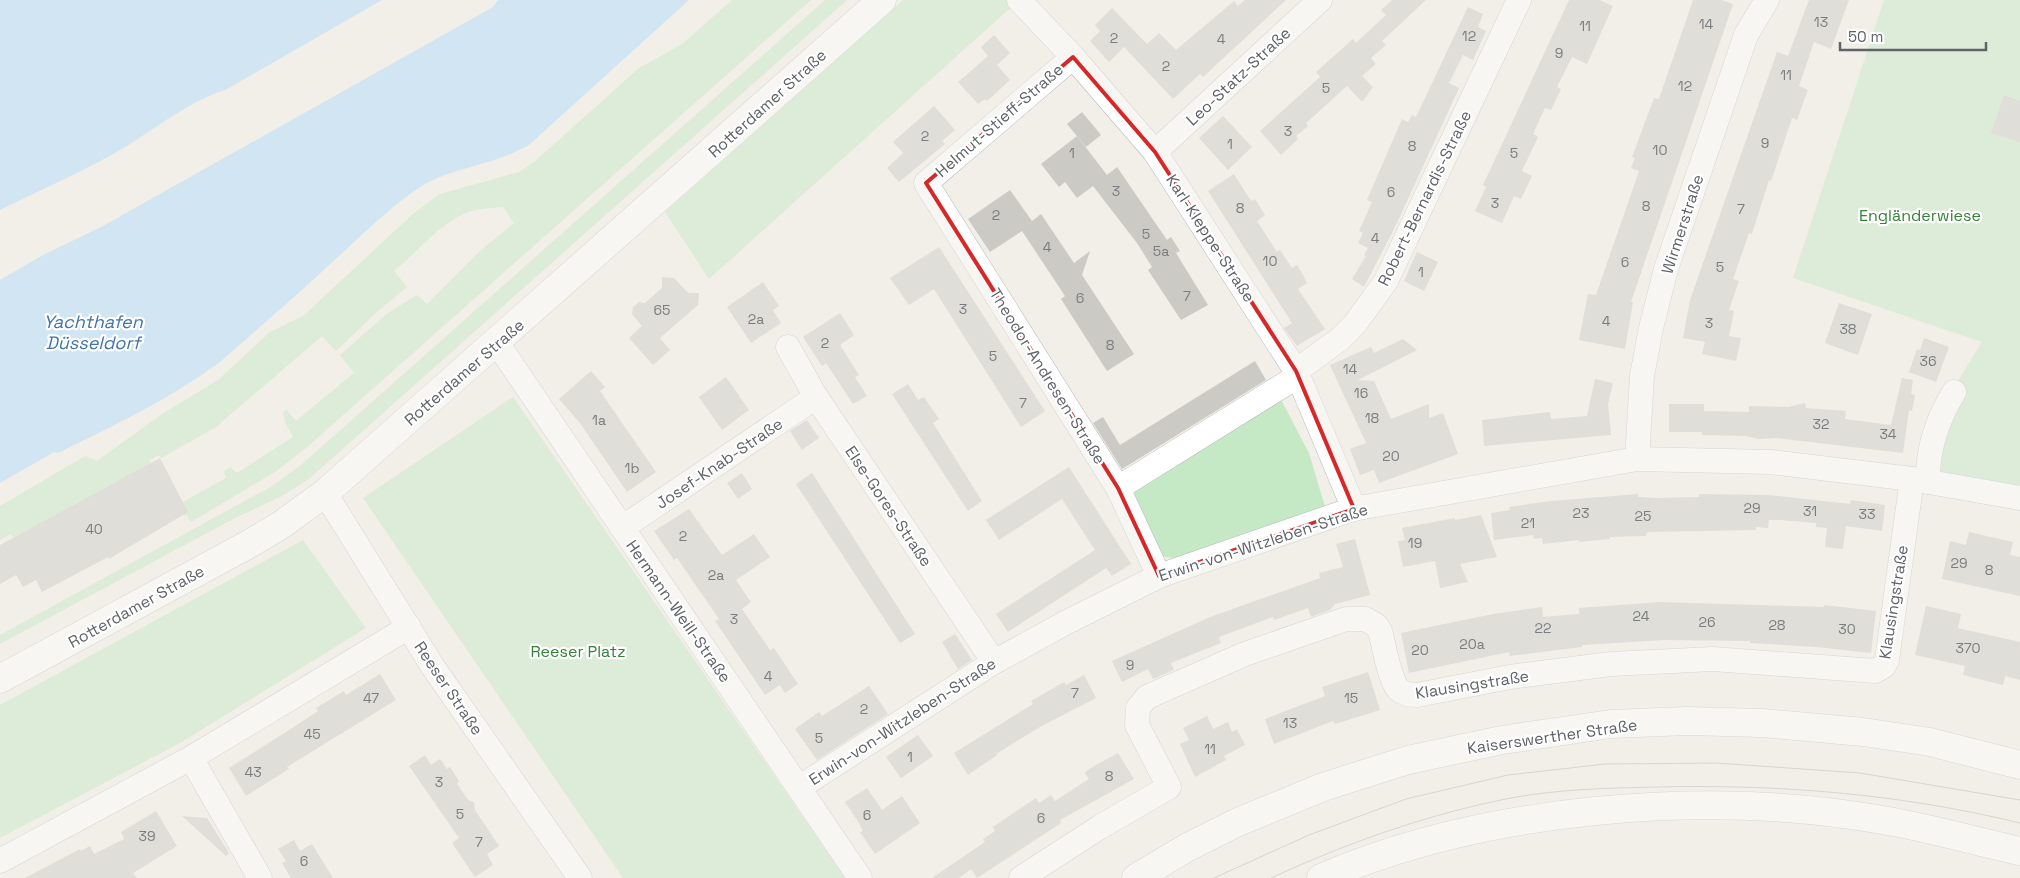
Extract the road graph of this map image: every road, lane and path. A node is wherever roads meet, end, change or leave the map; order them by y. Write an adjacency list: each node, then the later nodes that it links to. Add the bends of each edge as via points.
1 (882, 0): 9 (street, Rotterdamer Straße)
2 (1320, 0): 7 (street, Leo-Statz-Straße)
3 (1519, 0): 11 (street, Robert-Bernardis-Straße, via 1386,281 1355,324)
4 (1766, 0): 14 (street, Wirmerstraße, via 1746,35 1666,269 1642,376)
5 (1028, 3): 6 (street, Karl-Kleppe-Straße)
6 (1072, 57): 7 (street, Karl-Kleppe-Straße); 8 (street, Helmut-Stieff-Straße)
7 (1156, 152): 11 (street, Karl-Kleppe-Straße)
8 (926, 183): 16 (street, Theodor-Andresen-Straße)
9 (498, 343): 17 (street, Rotterdamer Straße); 20 (street, Hermann-Weill-Straße)
10 (788, 347): 13 (street, Else-Gores-Straße)
11 (1297, 374): 16 (street, Robert-Bernardis-Straße); 19 (street, Karl-Kleppe-Straße)
12 (1954, 392): 15 (street, via 1936,427)
13 (816, 397): 20 (street, Josef-Knab-Straße); 23 (street, Else-Gores-Straße)
14 (1637, 459): 15 (street, Erwin-von-Witzleben-Straße, via 1771,462); 19 (street, Erwin-von-Witzleben-Straße)
15 (1920, 480): 18 (street, Erwin-von-Witzleben-Straße); 33 (street, Klausingstraße, via 1887,660 1875,671 1714,659 1611,664 1510,677 1417,695 1407,694 1394,682 1376,625 1365,619 1346,619 1245,654 1147,697 1138,708 1137,725 1169,787)
16 (1118, 488): 21 (street, Theodor-Andresen-Straße)
17 (325, 493): 22 (street, Reeser Straße); 24 (street, Rotterdamer Straße, via 249,544)
18 (2020, 498)
19 (1354, 509): 21 (street, Erwin-von-Witzleben-Straße)
20 (622, 528): 27 (street, Hermann-Weill-Straße)
21 (1159, 576): 23 (street, Erwin-von-Witzleben-Straße)
22 (409, 626): 25 (street); 31 (street, Reeser Straße, via 433,666)
23 (994, 662): 27 (street, Erwin-von-Witzleben-Straße)
24 (0, 679)
25 (191, 758): 29 (street); 30 (street)
26 (2020, 764): 34 (street, Kaiserswerther Straße, via 1930,742 1762,723 1611,724 1502,740 1408,760 1323,787 1238,822)
27 (800, 787): 32 (street, Hermann-Weill-Straße)
28 (2020, 851): 35 (street, via 1883,820 1798,809 1657,807 1572,814 1431,840)
29 (0, 861)
30 (260, 878)
31 (580, 878)
32 (860, 878)
33 (1021, 878)
34 (1136, 878)
35 (1321, 878)

